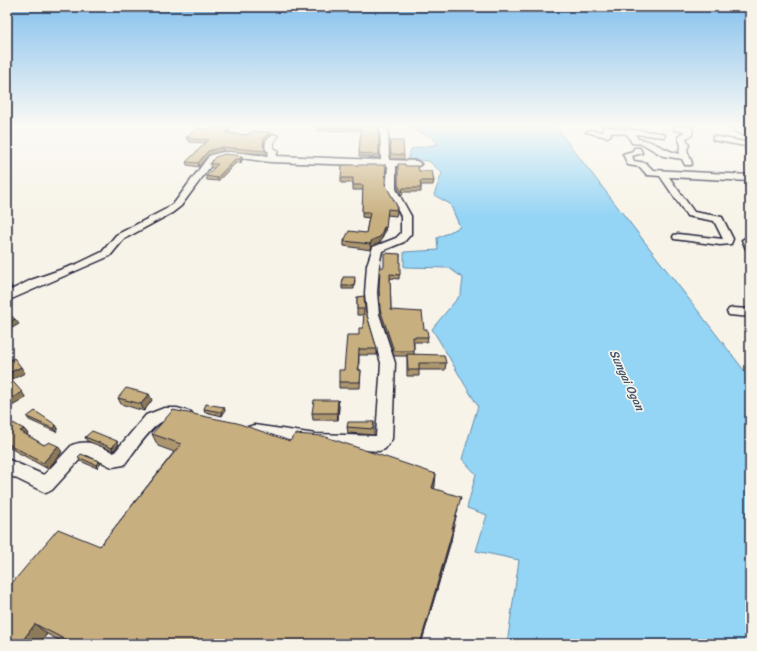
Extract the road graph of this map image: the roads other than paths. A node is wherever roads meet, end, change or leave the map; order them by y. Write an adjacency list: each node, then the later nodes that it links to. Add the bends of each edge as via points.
1 (215, 156): 14 (street, via 170,211 120,237 106,254)
2 (245, 156): 7 (street)
3 (388, 156): 8 (street)
4 (628, 156): 10 (street, via 631,163 643,165 650,173)
5 (682, 156): 6 (street)
6 (686, 157): 11 (street)
7 (270, 159): 8 (street)
8 (389, 164): 9 (street); 18 (street, via 391,189 406,216 406,234 400,240 376,252 371,281 371,305 388,363 384,439 379,444 363,444 285,438)
9 (417, 164)
10 (663, 174): 11 (street); 13 (street, via 691,214 718,219 728,239 727,242 720,242)
11 (695, 175): 12 (street)
12 (750, 178)
13 (678, 237)
14 (7, 297)
15 (733, 312): 16 (street)
16 (750, 313)
17 (201, 420): 19 (street, via 182,415 158,415 118,460 83,448 78,450 46,485)
18 (237, 428)
19 (7, 466)

